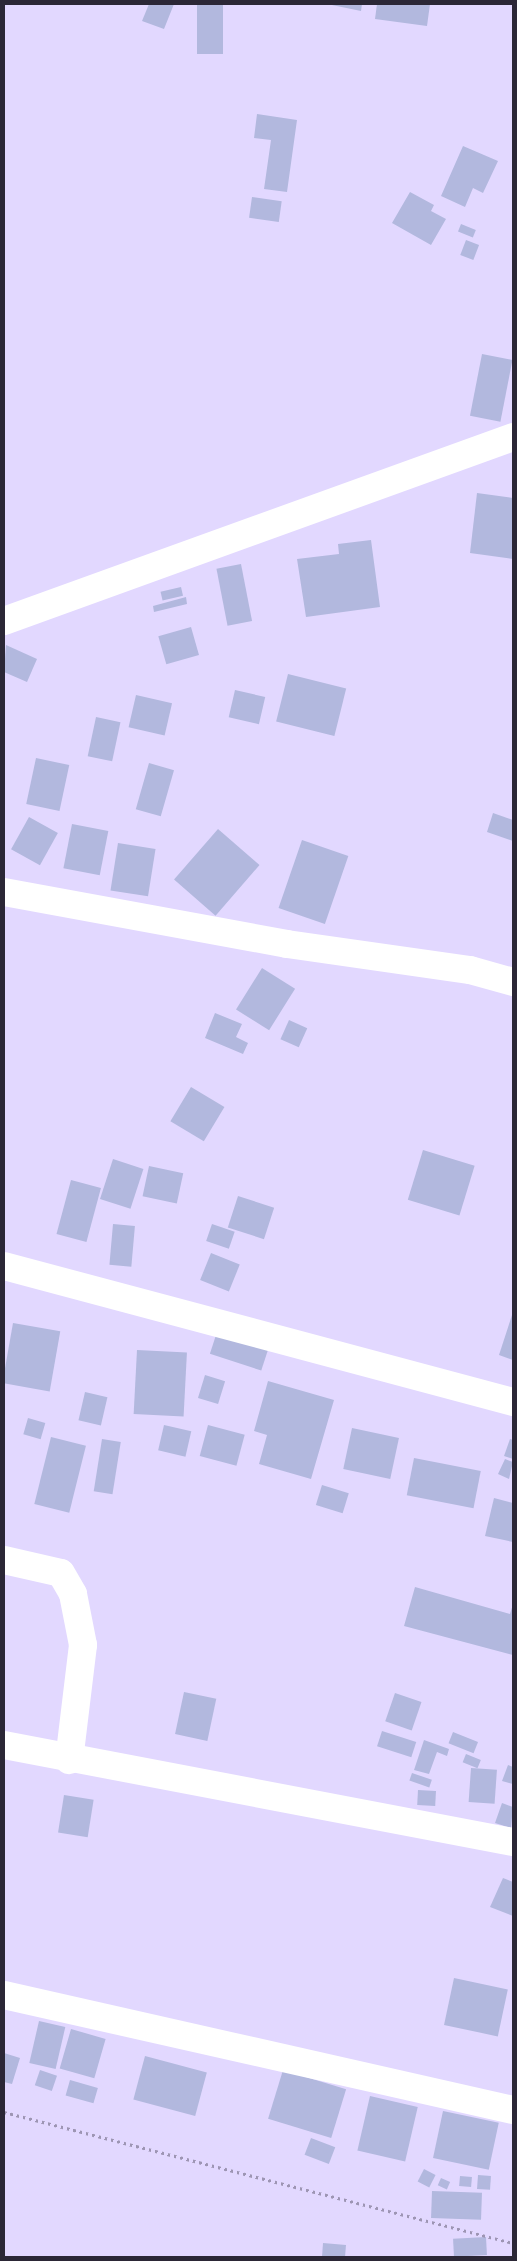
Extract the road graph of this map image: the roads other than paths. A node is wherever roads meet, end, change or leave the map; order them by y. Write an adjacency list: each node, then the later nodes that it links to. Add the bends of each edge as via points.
1 (513, 437): 2 (street)
2 (4, 621)
3 (4, 892): 4 (street, via 287,944 470,970)
4 (513, 982)
5 (4, 1266): 6 (street)
6 (513, 1402)
7 (4, 1560): 9 (street, via 61,1573 73,1594 83,1645)
8 (4, 1745): 9 (street)
9 (69, 1760): 10 (street)
10 (513, 1842)
11 (4, 1995): 12 (street)
12 (513, 2110)

